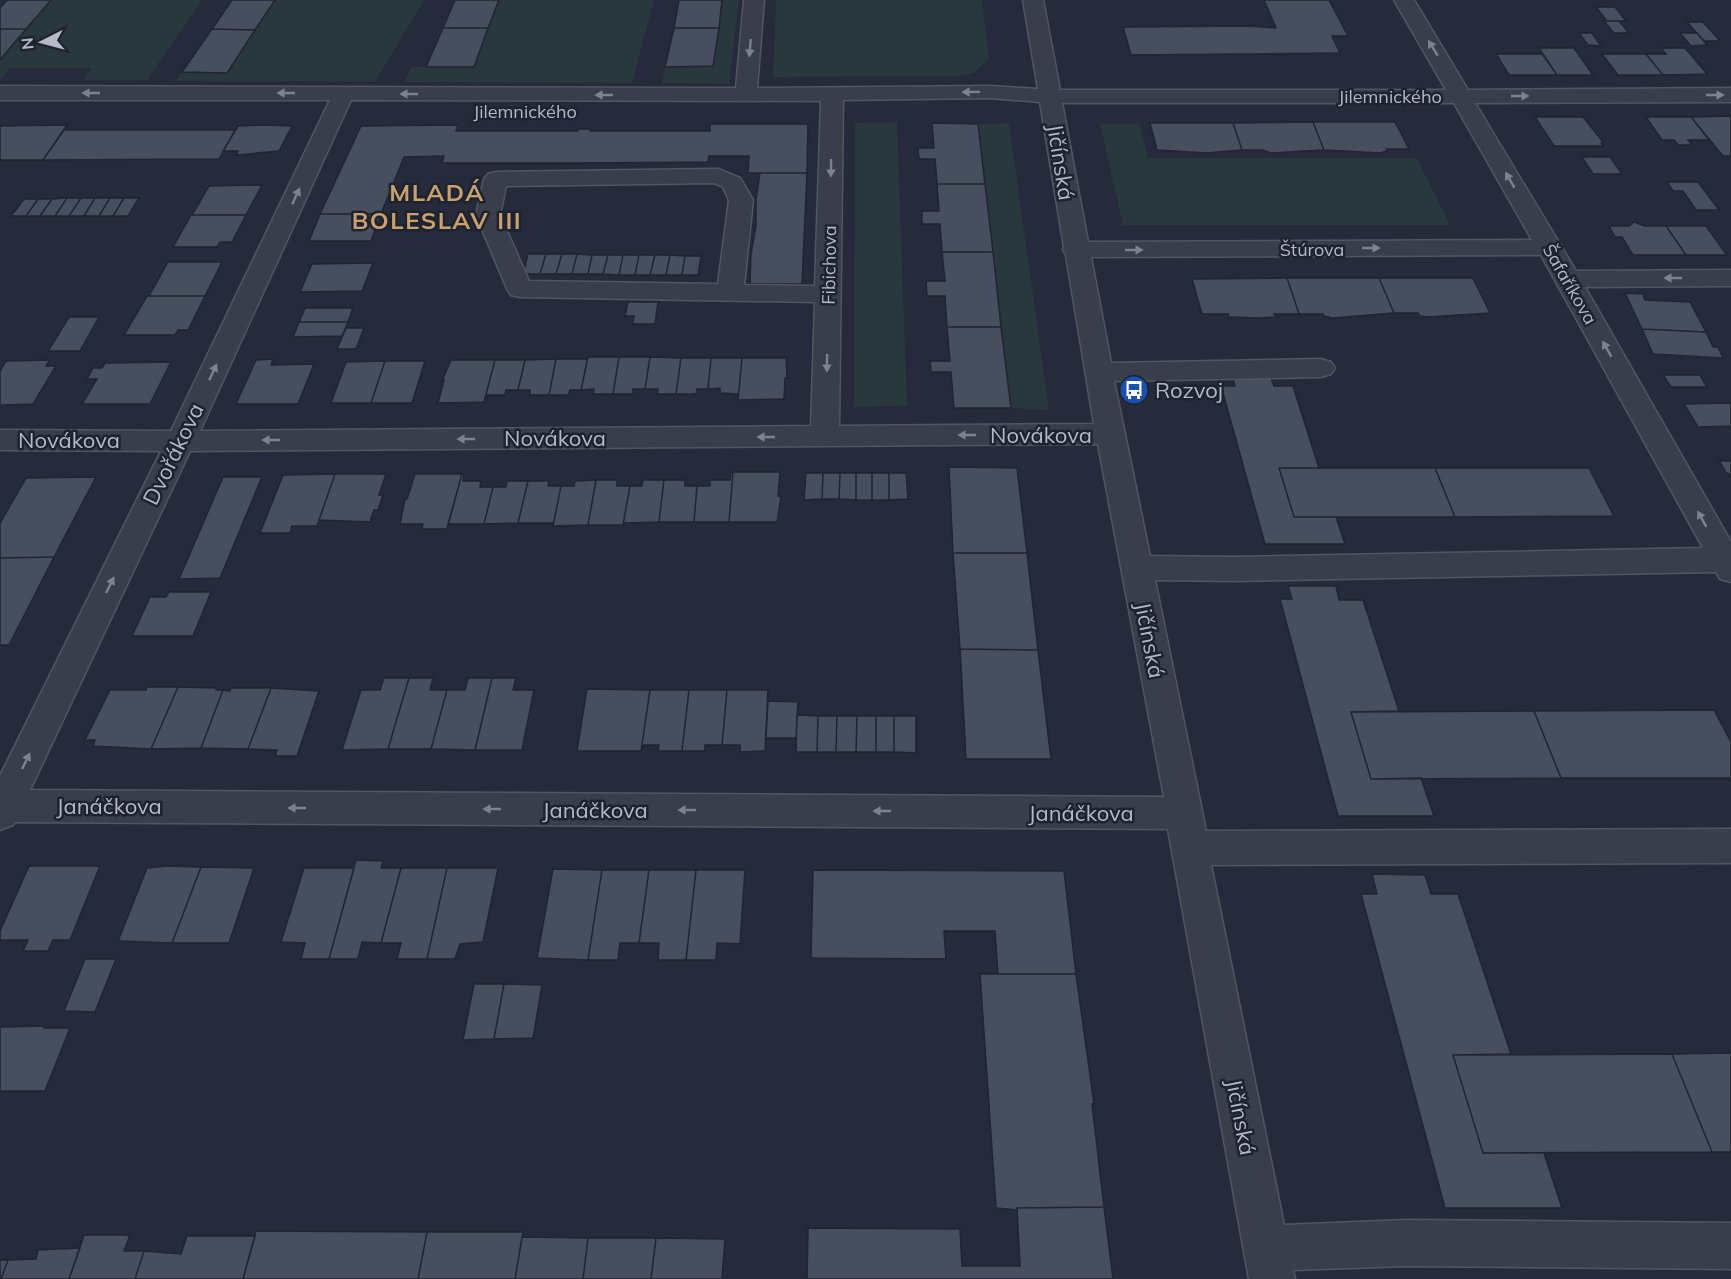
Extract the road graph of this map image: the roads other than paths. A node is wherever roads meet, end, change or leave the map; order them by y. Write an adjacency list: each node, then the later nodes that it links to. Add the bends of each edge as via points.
1 (754, 0): 5 (street, one-way to 5)
2 (1033, 0): 8 (street, Jičínská)
3 (1404, 0): 6 (street, Šafaříkova, one-way to 3)
4 (0, 93): 9 (street, Jilemnického, one-way to 4)
5 (746, 95): 9 (street, Jilemnického, one-way to 9); 10 (street, Jilemnického)
6 (1461, 95): 7 (street, Jilemnického, one-way to 7); 8 (street, Jilemnického); 12 (street, Šafaříkova, one-way to 6)
7 (1731, 95)
8 (1050, 96): 10 (street, Jilemnického, via 992,108); 13 (street, Jičínská)
9 (340, 102): 10 (street, Jilemnického); 11 (street, Jilemnického); 23 (street, Dvořákova, one-way to 9)
10 (833, 102): 17 (street, Fibichova, one-way to 17)
11 (0, 112)
12 (1549, 246): 13 (street, Štúrova, one-way to 12); 15 (street, Šafaříkova)
13 (1075, 250): 19 (street, Jičínská)
14 (1731, 278): 15 (street, one-way to 15)
15 (1568, 279): 24 (street, Šafaříkova, one-way to 15)
16 (729, 293): 16 (street, via 520,289 488,215 496,179 718,176 732,183 741,200); 17 (street)
17 (829, 294): 21 (street, Fibichova, one-way to 21)
18 (1322, 368): 19 (street)
19 (1098, 372): 20 (street, Jičínská)
20 (1110, 434): 21 (street, Novákova, one-way to 21); 25 (street, Jičínská)
21 (825, 436): 23 (street, Novákova, one-way to 23)
22 (0, 440): 23 (street, Novákova)
23 (182, 440): 26 (street, Dvořákova, one-way to 23)
24 (1728, 565): 25 (street)
25 (1136, 568): 27 (street, Jičínská)
26 (2, 810): 27 (street, Janáčkova, one-way to 26, via 940,812)
27 (1187, 830): 28 (street, Janáčkova); 30 (street, Jičínská)
28 (1731, 846)
29 (1731, 1246): 30 (street, via 1406,1243)
30 (1269, 1264)

